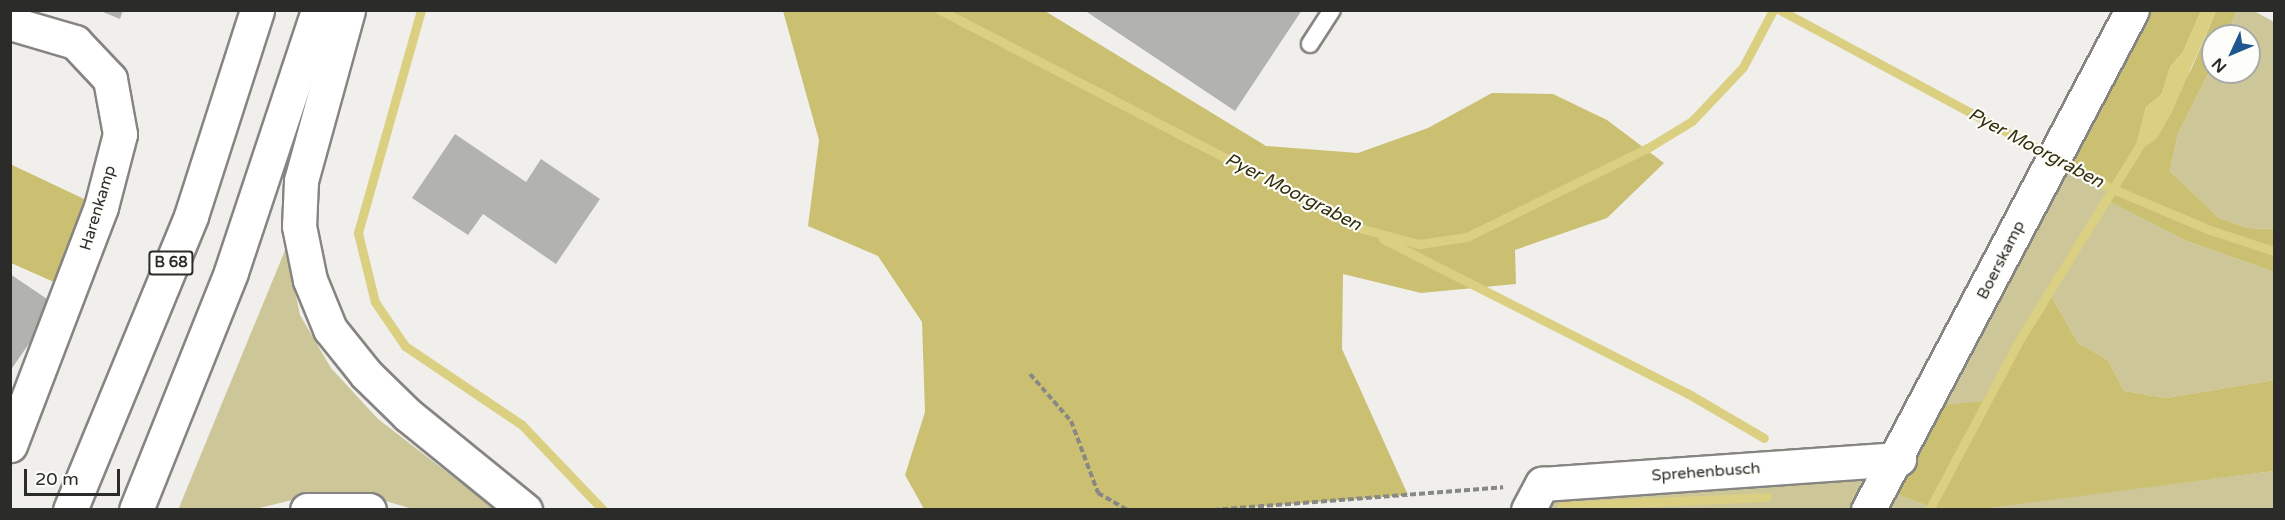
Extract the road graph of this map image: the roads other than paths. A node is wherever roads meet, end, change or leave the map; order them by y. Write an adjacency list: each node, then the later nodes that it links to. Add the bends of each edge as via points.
1 (257, 10): 11 (main road, B 68, via 191,216)
2 (318, 10): 12 (main road, via 231,272)
3 (348, 10): 15 (main road, via 301,181 299,226 310,280 330,329 366,374 408,415)
4 (1332, 10): 7 (lane)
5 (2132, 10): 9 (main road, Boerskamp)
6 (10, 23): 8 (main road, Harenkamp, via 75,42 111,79 120,134 101,207)
7 (1310, 44)
8 (10, 445)
9 (1899, 459): 10 (main road, Sprehenbusch); 16 (main road, Boerskamp)
10 (1535, 497)
11 (69, 510)
12 (136, 510)
13 (307, 510): 14 (main road)
14 (369, 510)
15 (525, 510)
16 (1869, 510)

